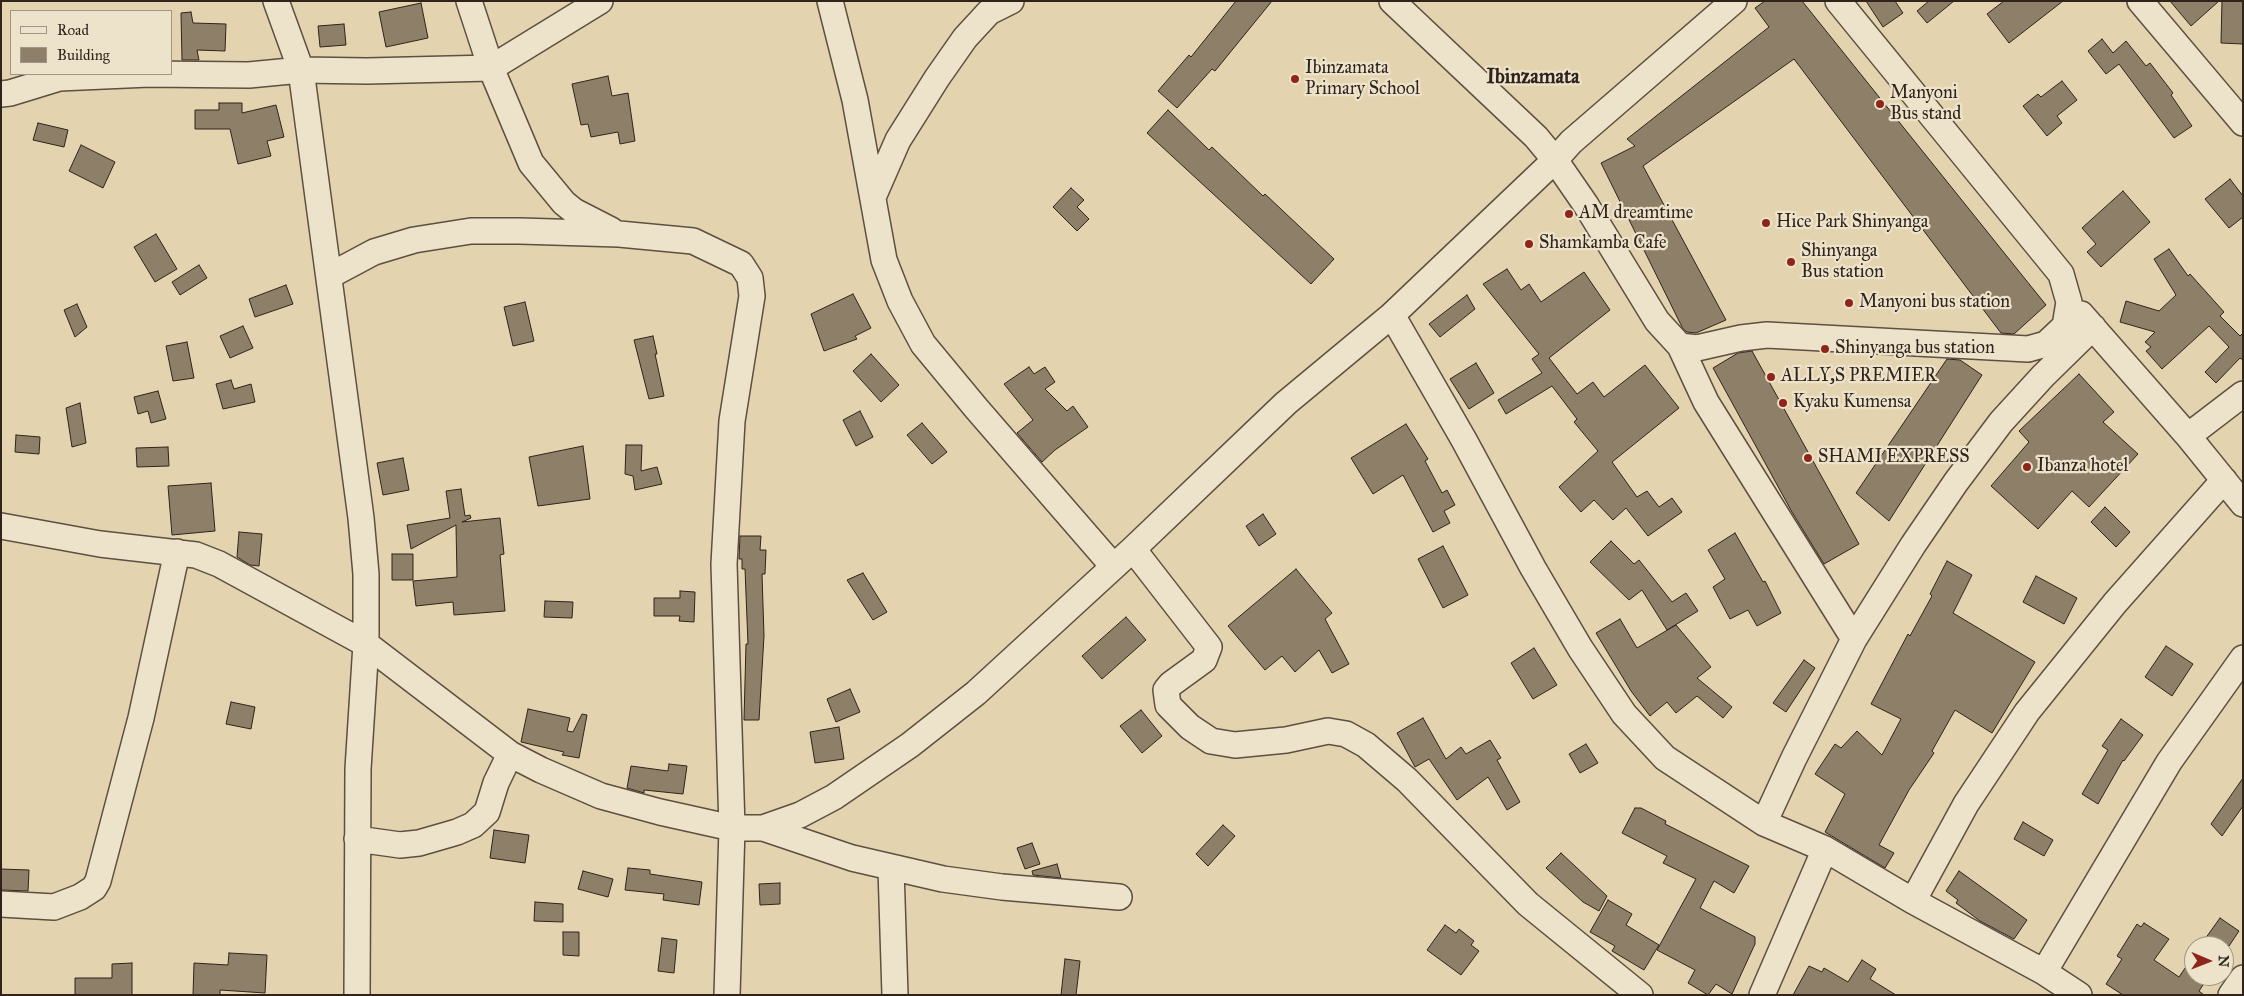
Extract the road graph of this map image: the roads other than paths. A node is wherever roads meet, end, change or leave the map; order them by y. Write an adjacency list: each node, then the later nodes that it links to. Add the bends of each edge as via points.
1 (276, 1): 11 (street)
2 (469, 1): 10 (street)
3 (600, 1): 10 (street)
4 (830, 1): 17 (street)
5 (1011, 1): 17 (street, via 990,12 965,38 936,78 898,140)
6 (1392, 1): 16 (street)
7 (1734, 1): 16 (street, via 1571,142)
8 (1838, 1): 20 (street, via 2061,274)
9 (2140, 1): 15 (street)
10 (491, 68): 11 (street); 18 (street, via 531,163 553,192 574,211)
11 (301, 70): 12 (street, via 249,75); 19 (street)
12 (172, 74)
13 (126, 75): 14 (street, via 59,78)
14 (1, 94)
15 (2243, 123)
16 (1555, 160): 21 (street); 23 (street, via 1658,321)
17 (874, 195): 31 (street, via 884,260 900,301 923,344)
18 (619, 234): 19 (street, via 520,231 452,234 388,247); 37 (street, via 693,241 741,264 750,278 752,296 732,421 724,564)
19 (329, 276): 33 (street, via 361,518 366,574)
20 (2069, 302): 22 (street); 23 (street, via 2065,326 2046,344 2028,349 1767,335 1697,348)
21 (1392, 315): 29 (street, via 1286,404); 36 (street, via 1533,568 1624,714 1665,758)
22 (2093, 327): 25 (street); 32 (street, via 2042,376 2001,422 1956,482)
23 (1680, 346): 32 (street, via 1706,402)
24 (2243, 394): 25 (street)
25 (2188, 436): 26 (street)
26 (2224, 480): 27 (street); 43 (street, via 2114,603 2027,712 1966,804)
27 (2243, 504)
28 (1, 526): 30 (street, via 100,544)
29 (1133, 549): 31 (street); 50 (street, via 1209,647 1204,660 1166,690 1168,705 1190,727 1211,741 1235,745 1286,740 1328,731 1346,734 1366,745 1407,780 1528,904)
30 (177, 552): 33 (street, via 219,564); 44 (street, via 140,718 94,888 54,907)
31 (1113, 566): 38 (street, via 976,693 910,746 834,797 800,815)
32 (1854, 639): 36 (street)
33 (366, 644): 35 (street); 39 (street)
34 (2243, 658): 45 (street, via 2169,762)
35 (510, 754): 37 (street, via 601,796); 39 (street, via 487,812 473,825 409,844)
36 (1764, 823): 40 (street)
37 (732, 828): 38 (street); 48 (street)
38 (764, 828): 41 (street)
39 (357, 839): 47 (street)
40 (1825, 850): 43 (street); 51 (street)
41 (891, 868): 42 (street, via 1002,887); 49 (street)
42 (1119, 897)
43 (1913, 901): 45 (street)
44 (1, 904)
45 (2044, 972): 52 (street)
46 (2243, 978): 53 (street)
47 (357, 995)
48 (727, 995)
49 (895, 995)
50 (1640, 995)
51 (1762, 995)
52 (2079, 995)
53 (2231, 995)

